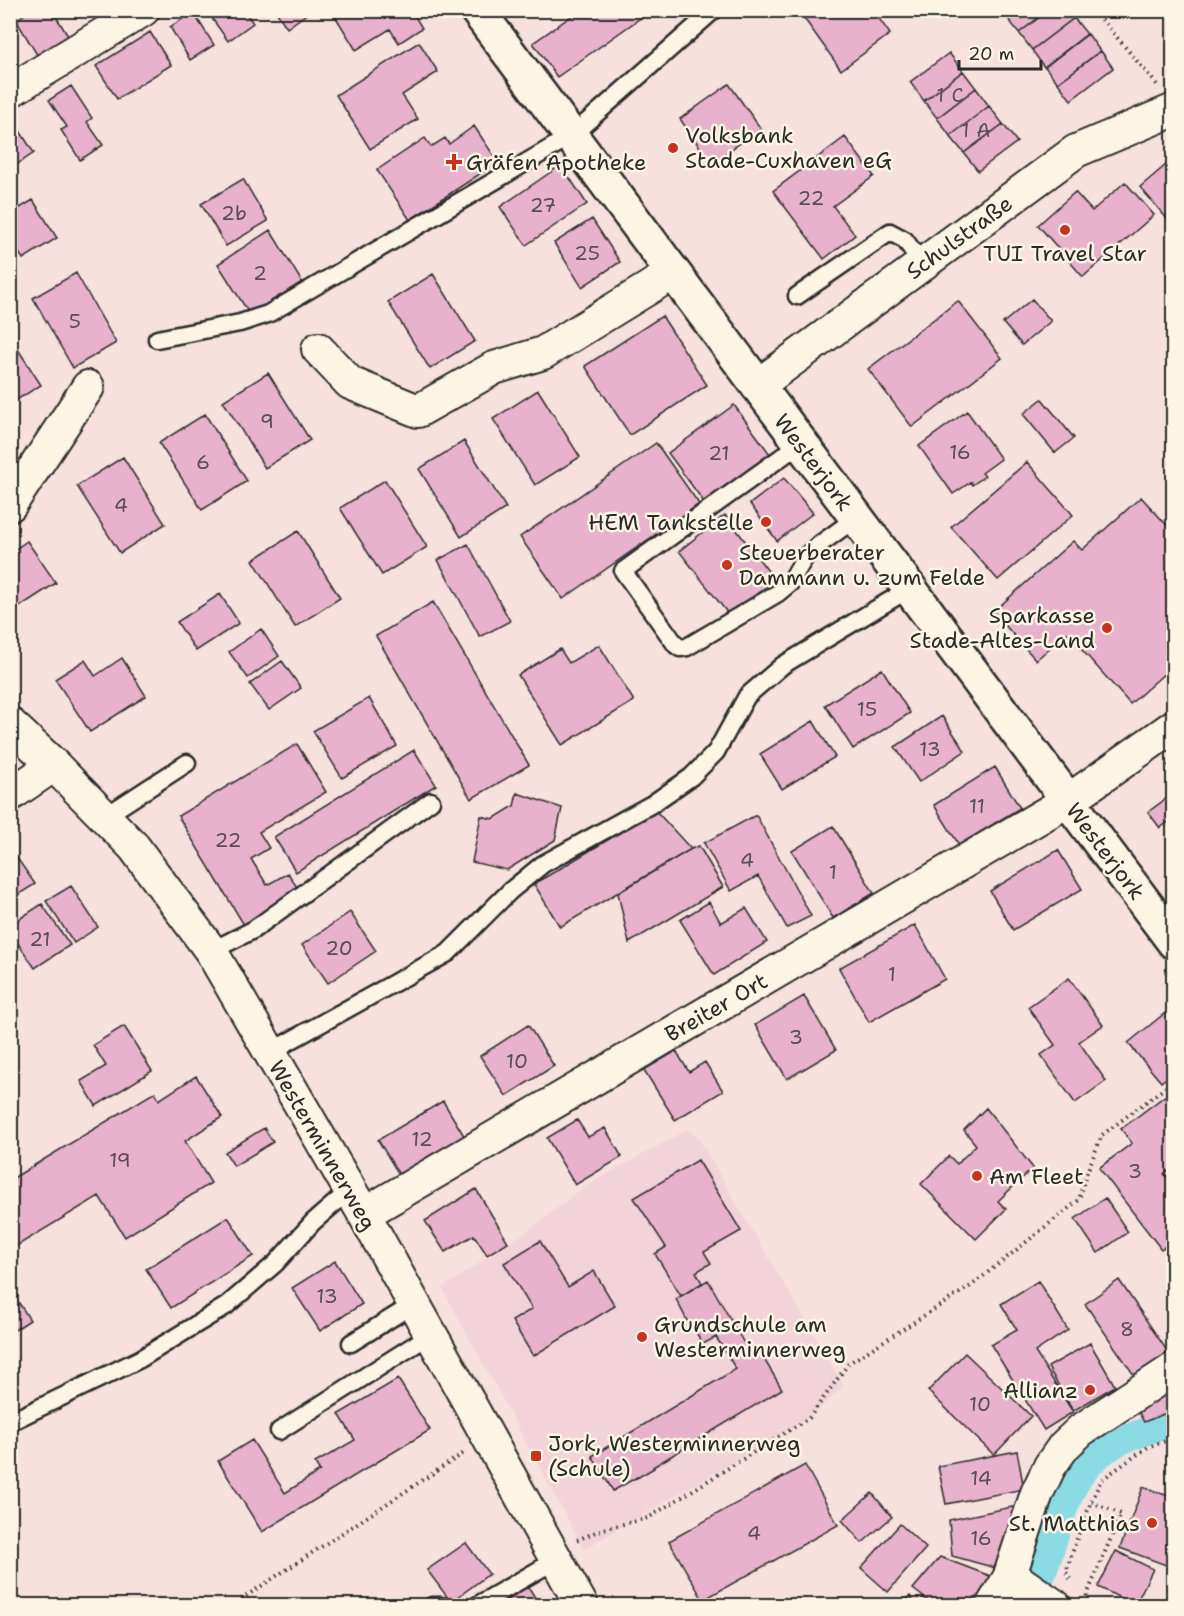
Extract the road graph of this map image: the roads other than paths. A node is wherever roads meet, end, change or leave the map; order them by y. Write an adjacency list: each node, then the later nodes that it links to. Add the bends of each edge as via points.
1 (143, 10): 4 (street)
2 (477, 10): 6 (main road, Westerjork)
3 (714, 10): 6 (lane)
4 (10, 91)
5 (1166, 98): 7 (street, Schulstraße, via 1076,151)
6 (571, 136): 8 (main road, Westerjork); 10 (lane, via 267,314)
7 (922, 264): 9 (lane, via 905,240 890,232); 12 (street, Schulstraße)
8 (673, 273): 11 (street, via 543,353 494,368 418,411 350,383); 12 (main road, Westerjork)
9 (797, 296)
10 (157, 339)
11 (318, 349)
12 (758, 386): 14 (main road, Westerjork)
13 (88, 387): 15 (street)
14 (801, 443): 16 (main road, Westerjork); 16 (lane, via 623,571 676,645 687,647 778,593 790,583 805,557)
15 (10, 506)
16 (856, 518): 17 (main road, Westerjork)
17 (909, 588): 23 (main road, Westerjork); 28 (lane, via 783,666 747,696 716,752 692,777 652,804 543,864 448,953)
18 (10, 724): 21 (street, Westerminnerweg)
19 (1173, 726): 23 (street, Breiter Ort)
20 (187, 763): 25 (lane)
21 (54, 765): 22 (street); 25 (street, Westerminnerweg)
22 (10, 795)
23 (1069, 800): 26 (main road, Westerjork); 29 (street, Breiter Ort)
24 (431, 801): 27 (lane, via 253,930)
25 (104, 817): 27 (street, Westerminnerweg, via 134,847)
26 (1173, 942)
27 (211, 951): 28 (street, Westerminnerweg)
28 (270, 1052): 29 (street, Westerminnerweg)
29 (357, 1202): 30 (street, Westerminnerweg); 34 (lane, via 313,1222 276,1263 226,1306 140,1359)
30 (414, 1304): 31 (street, Westerminnerweg); 32 (lane)
31 (430, 1335): 35 (lane); 36 (street, Westerminnerweg)
32 (351, 1344)
33 (1173, 1369): 37 (street, via 1081,1430 1064,1446 1037,1493)
34 (10, 1422)
35 (279, 1431)
36 (554, 1555): 41 (lane); 42 (street, Westerminnerweg)
37 (1014, 1579): 38 (street); 43 (street)
38 (1067, 1596)
39 (432, 1605): 40 (lane)
40 (441, 1605)
41 (476, 1605)
42 (582, 1605)
43 (992, 1605)

